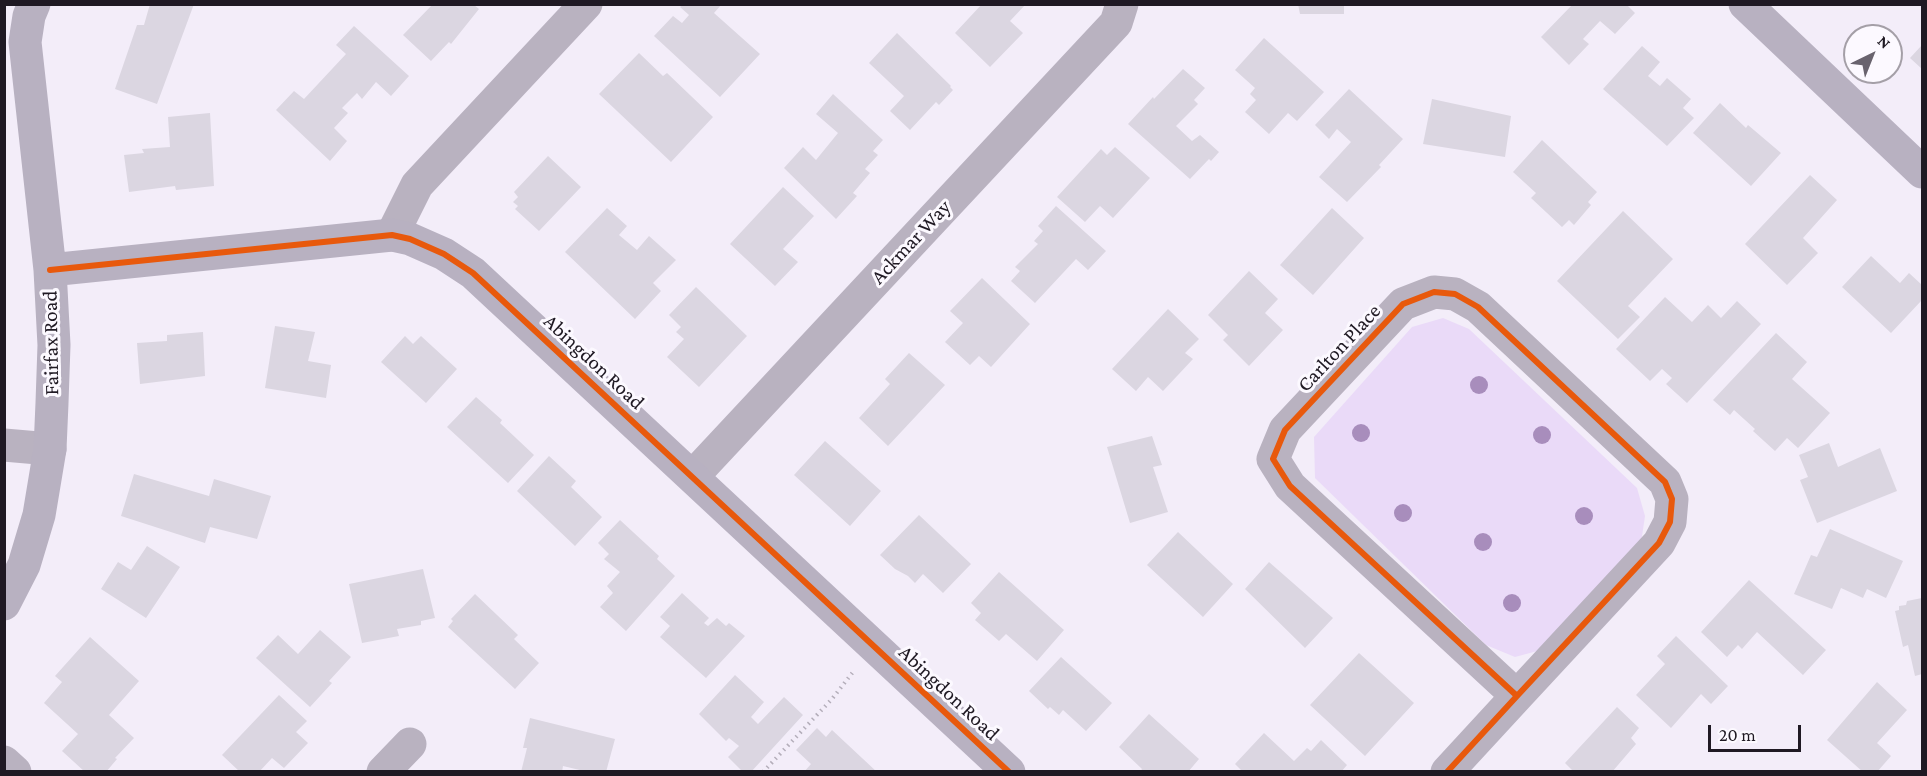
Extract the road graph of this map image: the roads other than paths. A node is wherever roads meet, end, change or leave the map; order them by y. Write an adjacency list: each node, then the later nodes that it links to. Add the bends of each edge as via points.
1 (34, 4): 7 (street, Fairfax Road, via 25,42)
2 (586, 4): 6 (street, via 417,185)
3 (1122, 4): 10 (street, Ackmar Way, via 1116,23)
4 (1744, 4): 5 (street)
5 (1923, 172)
6 (392, 235): 7 (street, Abingdon Road); 10 (street, Abingdon Road, via 444,254 473,273)
7 (50, 270): 9 (street, Fairfax Road, via 54,345)
8 (4, 445): 9 (street)
9 (50, 449): 11 (street, Fairfax Road, via 39,515 24,565)
10 (693, 476): 17 (street, Abingdon Road)
11 (4, 604)
12 (1517, 696): 12 (street, Carlton Place, via 1659,543 1670,522 1672,499 1665,482 1478,307 1455,294 1434,292 1403,304 1285,430 1273,459 1290,486); 18 (street, Carlton Place)
13 (410, 744): 16 (street)
14 (4, 762): 15 (street)
15 (15, 771)
16 (383, 771)
17 (1009, 771)
18 (1447, 771)

